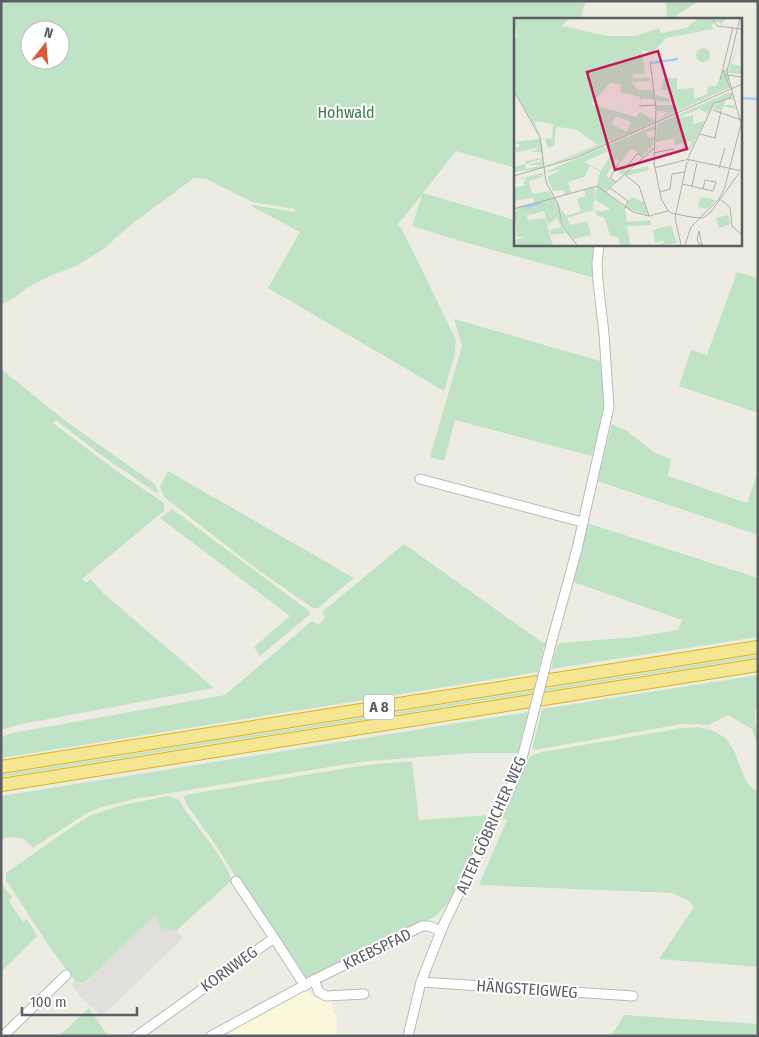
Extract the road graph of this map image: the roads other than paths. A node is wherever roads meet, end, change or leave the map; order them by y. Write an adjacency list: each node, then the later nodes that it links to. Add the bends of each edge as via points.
1 (599, 245): 3 (street, ALTER GÖBRICHER WEG, via 598,281 609,407)
2 (420, 479): 3 (street)
3 (582, 522): 9 (street, ALTER GÖBRICHER WEG, bridge, via 524,754)
4 (758, 647): 6 (highway, A 8)
5 (758, 665): 7 (highway, A 8)
6 (1, 767)
7 (1, 785)
8 (236, 881): 10 (street, KORNWEG)
9 (441, 931): 12 (street, KREBSPFAD, via 422,926); 13 (street, ALTER GÖBRICHER WEG)
10 (274, 938): 14 (street, KORNWEG); 18 (street, KORNWEG)
11 (66, 975): 17 (street)
12 (314, 980): 14 (street, KREBSPFAD); 15 (street, KREBSPFAD, via 326,996)
13 (421, 982): 16 (street, HÄNGSTEIGWEG); 20 (street, ALTER GÖBRICHER WEG)
14 (304, 986): 19 (street, KREBSPFAD)
15 (364, 994)
16 (633, 996)
17 (3, 1036)
18 (137, 1036)
19 (211, 1036)
20 (408, 1036)

